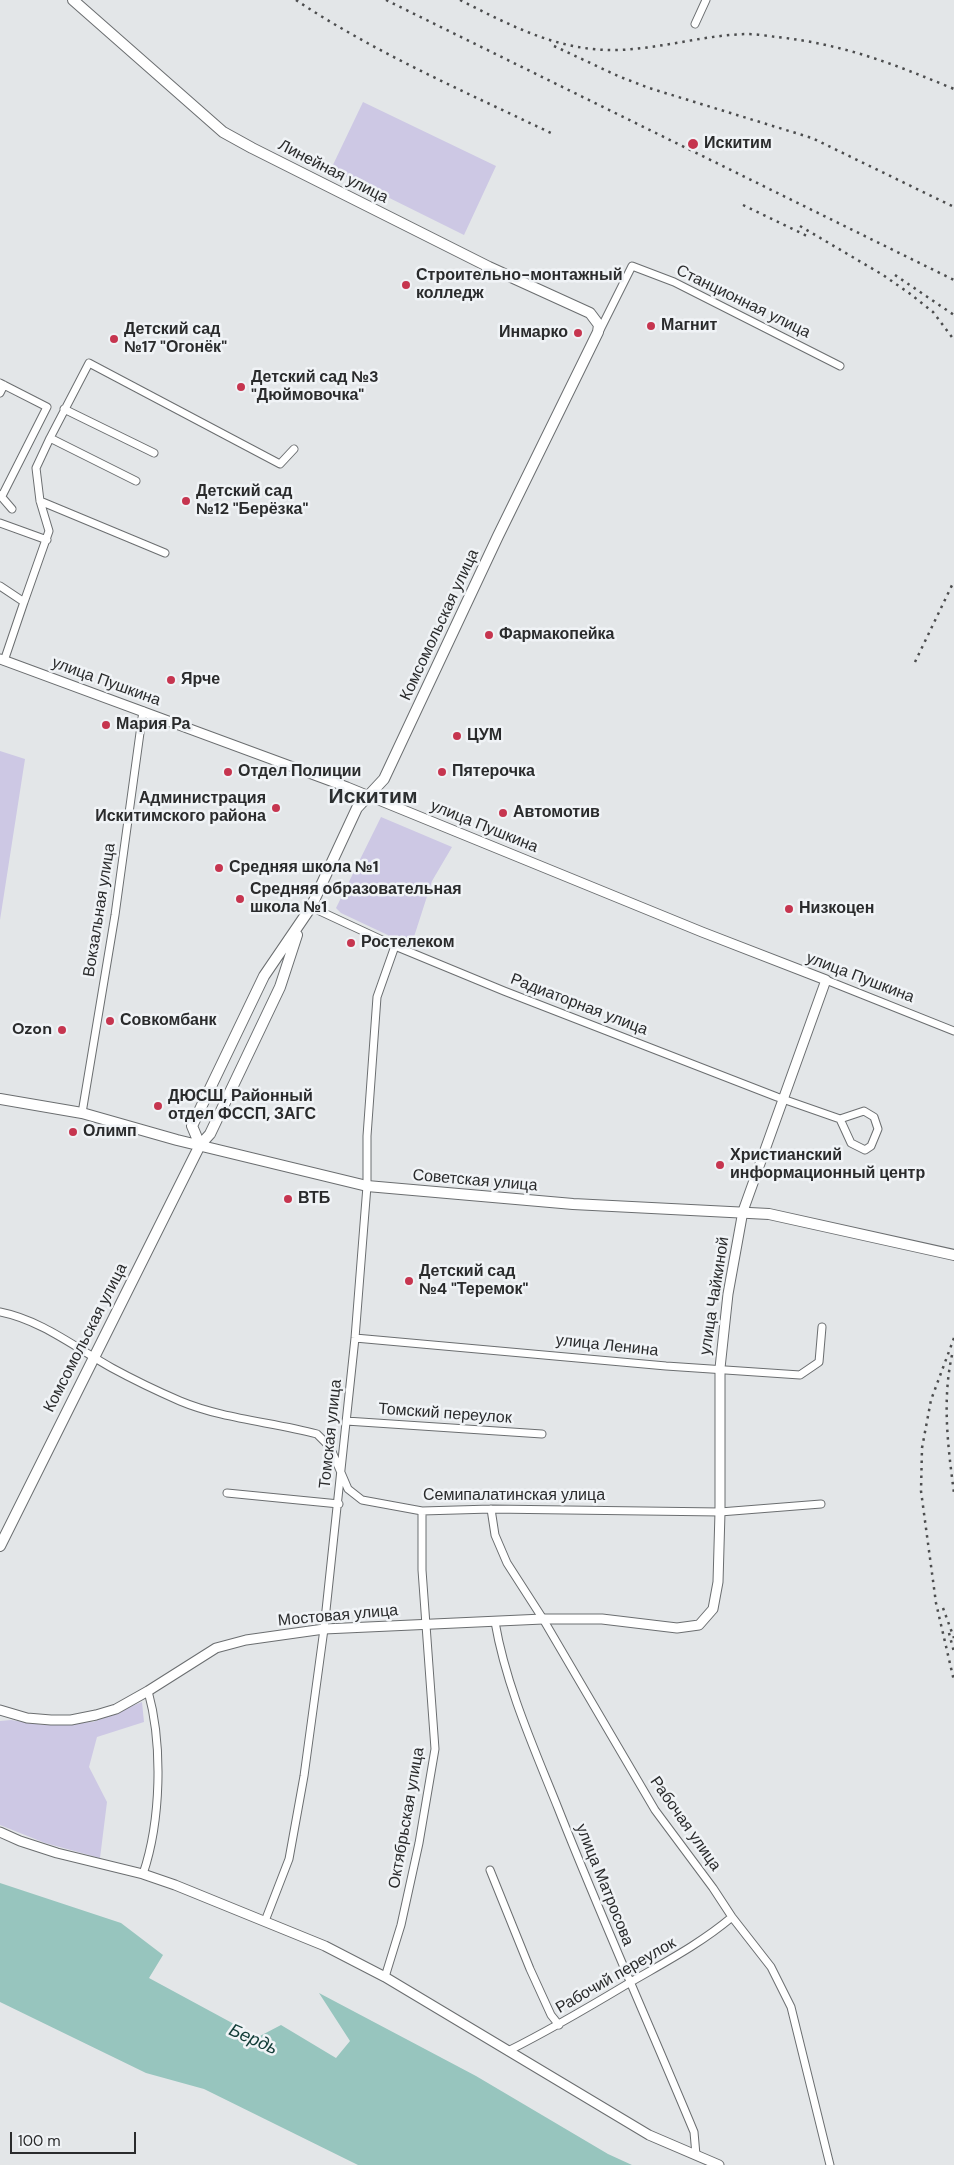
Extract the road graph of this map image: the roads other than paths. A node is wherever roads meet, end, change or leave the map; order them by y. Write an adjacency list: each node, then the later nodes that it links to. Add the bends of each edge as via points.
1 (73, 0): 4 (main road, Линейная улица, via 223,132 489,267 590,313 600,325)
2 (706, 0): 3 (street)
3 (695, 24)
4 (598, 332): 5 (street, Станционная улица, via 632,266 674,282); 23 (main road, Комсомольская улица, via 384,779)
5 (840, 366)
6 (2, 384): 7 (street); 13 (street, via 47,407)
7 (0, 393)
8 (64, 409): 9 (street); 10 (street, via 89,363 280,464); 11 (street)
9 (50, 438): 12 (street); 14 (street, via 36,468)
10 (294, 448)
11 (154, 453)
12 (136, 481)
13 (1, 496): 15 (street)
14 (40, 501): 17 (street, via 49,531); 18 (street)
15 (12, 509)
16 (0, 523): 17 (street)
17 (47, 540): 20 (street)
18 (165, 553)
19 (0, 586): 20 (street)
20 (24, 602): 21 (street)
21 (2, 660): 22 (street, улица Пушкина)
22 (143, 711): 23 (street, улица Пушкина); 31 (street, Вокзальная улица, via 115,915)
23 (368, 796): 24 (main road, Комсомольская улица, via 357,808); 27 (street, улица Пушкина)
24 (311, 907): 25 (main road, Комсомольская улица); 26 (street, Радиаторная улица)
25 (300, 924): 33 (main road, Комсомольская улица, via 280,987 210,1134); 33 (main road, Комсомольская улица, via 264,976 192,1126)
26 (395, 946): 30 (street, Радиаторная улица); 34 (street, Томская улица, via 376,997)
27 (826, 980): 28 (street, улица Пушкина); 30 (street, улица Чайкиной)
28 (954, 1031)
29 (0, 1099): 31 (main road, Советская улица)
30 (783, 1099): 32 (street, Радиаторная улица); 35 (street, улица Чайкиной)
31 (82, 1113): 33 (main road, Советская улица)
32 (840, 1119): 32 (street, via 852,1143 866,1150 871,1146 878,1129 874,1117 864,1111)
33 (200, 1145): 34 (main road, Советская улица); 40 (main road, Комсомольская улица)
34 (367, 1186): 35 (main road, Советская улица, via 574,1204); 39 (street, Томская улица)
35 (743, 1211): 36 (main road, Советская улица); 41 (street, улица Чайкиной, via 728,1294)
36 (954, 1255)
37 (0, 1312): 40 (street, Семипалатинская улица, via 19,1316)
38 (822, 1327): 41 (street, улица Ленина, via 819,1362 800,1375)
39 (355, 1338): 41 (street, улица Ленина); 42 (street, Томская улица)
40 (94, 1356): 44 (street, Семипалатинская улица, via 159,1391 209,1411 317,1434 330,1447); 51 (main road, Комсомольская улица)
41 (720, 1368): 50 (street, улица Чайкиной)
42 (346, 1421): 43 (street, Томский переулок); 44 (street, Томская улица)
43 (542, 1434)
44 (340, 1473): 46 (street, Томская улица); 49 (street, Семипалатинская улица, via 348,1489 362,1500)
45 (226, 1493): 46 (street)
46 (339, 1504): 56 (street, Томская улица)
47 (821, 1504): 50 (street, Семипалатинская улица)
48 (491, 1509): 49 (street, Семипалатинская улица); 50 (street, Семипалатинская улица); 52 (street, Рабочая улица, via 495,1535 507,1563)
49 (422, 1511): 54 (street, Октябрьская улица)
50 (720, 1512): 55 (street, улица Чайкиной, via 718,1582 713,1608)
51 (0, 1546)
52 (543, 1619): 53 (street, Мостовая улица); 55 (street, Мостовая улица, via 602,1619 677,1628); 62 (street, Рабочая улица, via 655,1810)
53 (496, 1622): 54 (street, Мостовая улица); 65 (street, улица Матросова, via 500,1651 529,1735)
54 (426, 1624): 56 (street, Мостовая улица); 64 (street, Октябрьская улица, via 434,1749 415,1861)
55 (699, 1625)
56 (324, 1629): 57 (street, Мостовая улица, via 246,1640 216,1648); 63 (street, Томская улица, via 289,1858)
57 (148, 1691): 58 (street, Мостовая улица, via 116,1709 72,1720 27,1718); 61 (street, via 159,1785)
58 (0, 1710)
59 (0, 1832): 61 (street, via 57,1853)
60 (490, 1870): 66 (street, via 530,1970)
61 (143, 1874): 63 (street)
62 (732, 1917): 65 (street, Рабочий переулок, via 708,1938); 70 (street, Рабочая улица, via 771,1967 792,2007)
63 (265, 1921): 64 (street, via 325,1946)
64 (385, 1977): 67 (street)
65 (631, 1982): 66 (street, Рабочий переулок); 68 (street, улица Матросова, via 694,2132)
66 (559, 2025): 67 (street, Рабочий переулок)
67 (508, 2051): 68 (street, via 650,2135)
68 (696, 2156): 69 (street)
69 (719, 2165)
70 (830, 2165)

